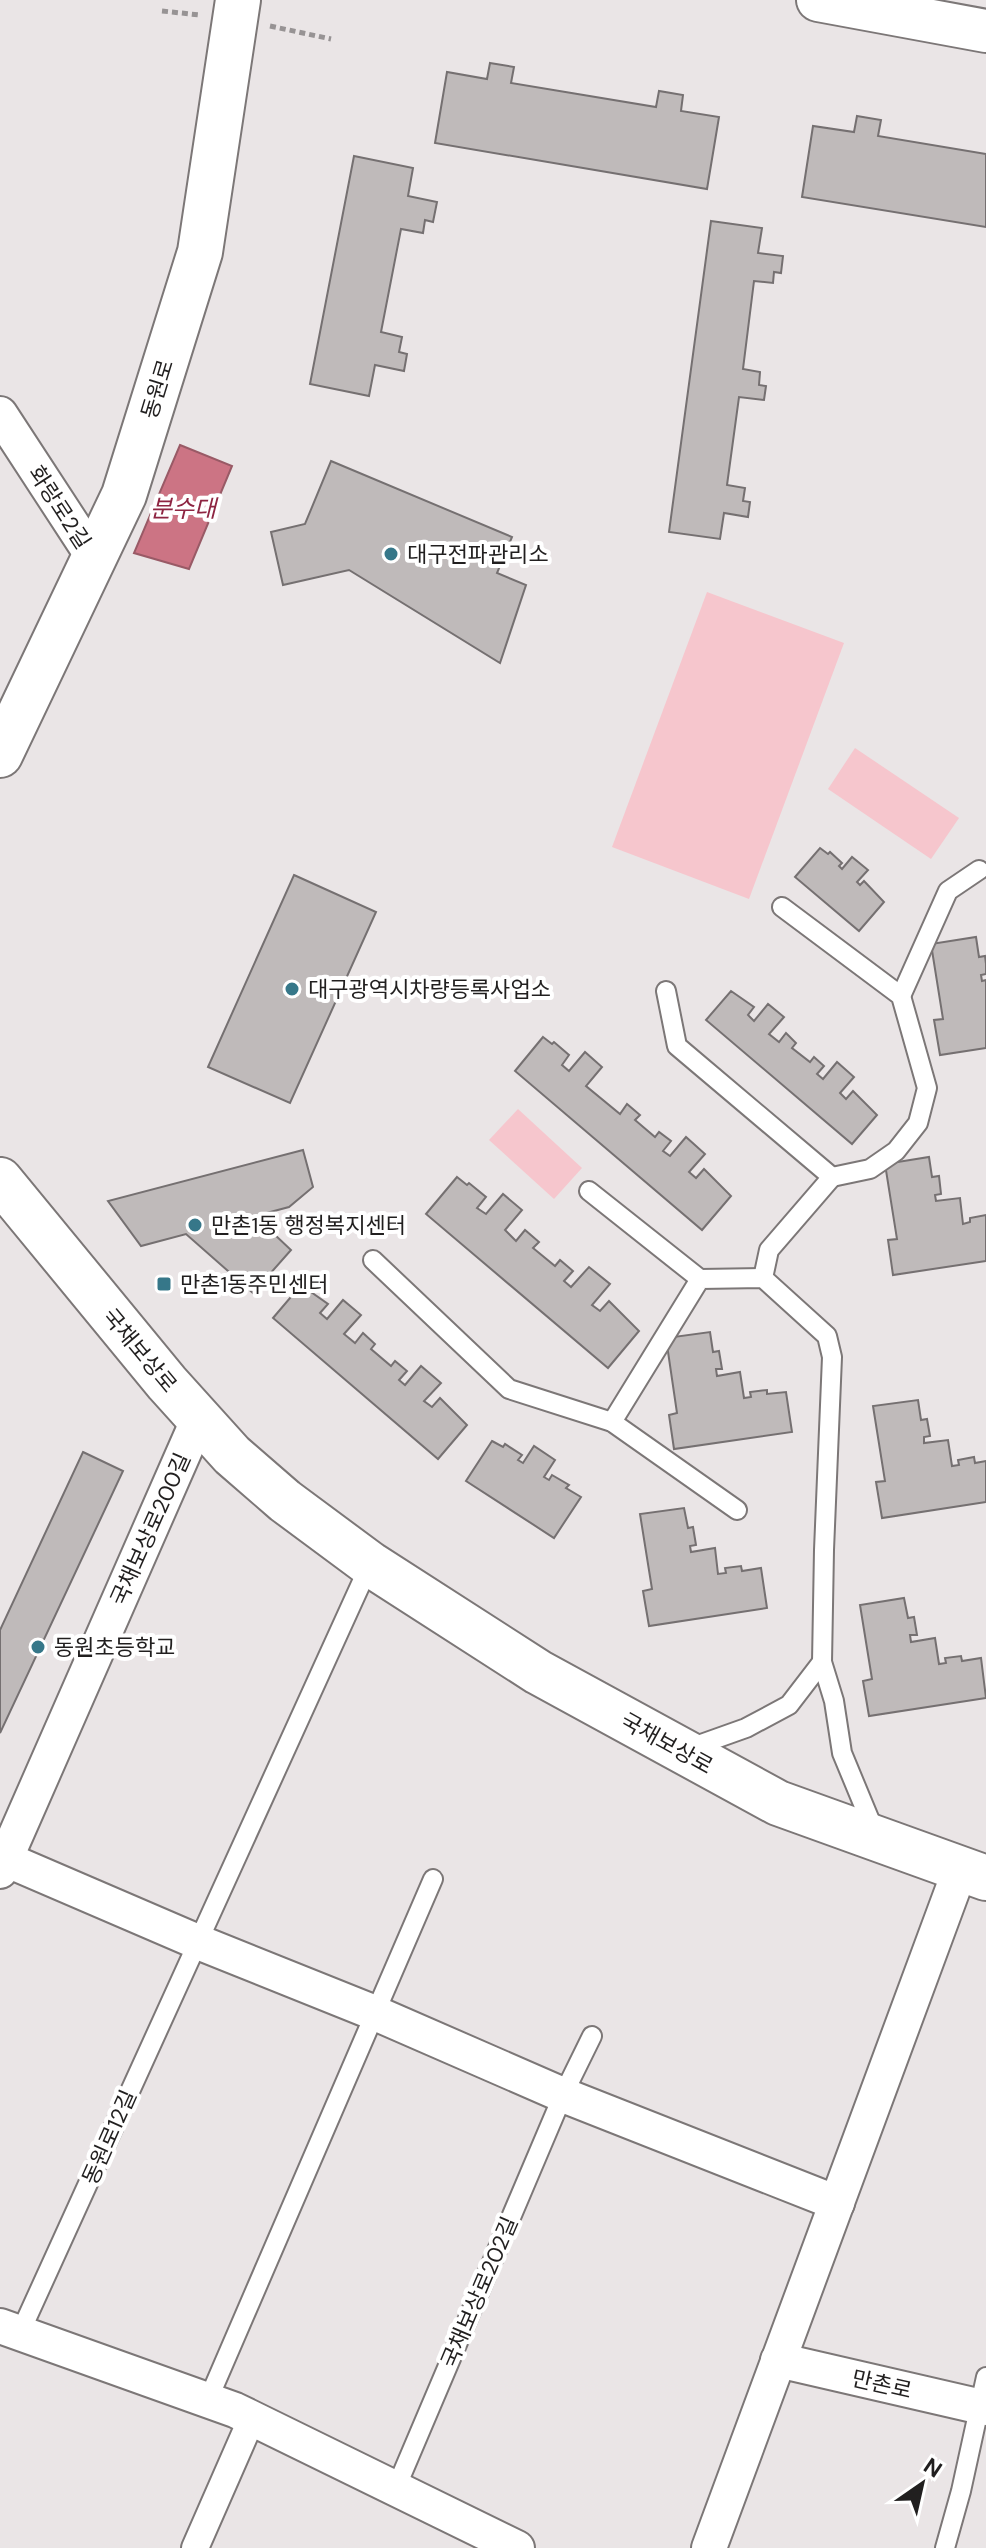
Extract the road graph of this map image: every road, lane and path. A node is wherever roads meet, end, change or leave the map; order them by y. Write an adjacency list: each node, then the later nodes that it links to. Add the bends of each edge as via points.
1 (238, 0): 5 (main road, 동원로, via 200,252 124,495)
2 (818, 0): 3 (street)
3 (986, 31)
4 (0, 414): 5 (street, 화랑로2길)
5 (94, 558): 6 (main road, 동원로)
6 (1, 752)
7 (979, 870): 10 (lane, via 948,891)
8 (782, 907): 10 (lane)
9 (666, 991): 11 (lane, via 677,1046)
10 (901, 996): 11 (lane, via 927,1088 918,1123 896,1151 870,1169)
11 (832, 1177): 15 (lane, via 769,1250)
12 (589, 1191): 16 (lane)
13 (6, 1192): 17 (main road, 국채보상로)
14 (373, 1260): 18 (lane, via 509,1389)
15 (763, 1278): 16 (lane); 21 (lane, via 827,1336 832,1357)
16 (700, 1279): 18 (lane)
17 (199, 1418): 20 (main road, 국채보상로, via 285,1501); 24 (street, 국채보상로200길)
18 (612, 1422): 19 (lane)
19 (737, 1510)
20 (370, 1564): 22 (main road, 국채보상로, via 538,1672); 27 (lane)
21 (822, 1662): 22 (lane, via 789,1705 746,1728); 23 (lane, via 842,1753)
22 (682, 1751): 23 (main road, 국채보상로, via 778,1803)
23 (879, 1841): 25 (main road, 국채보상로)
24 (2, 1865): 27 (street, 국채보상로200길)
25 (973, 1874): 31 (street)
26 (433, 1879): 28 (lane)
27 (198, 1942): 28 (street, 국채보상로200길); 32 (lane, 동원로12길)
28 (375, 2013): 30 (street, 국채보상로200길); 35 (lane)
29 (592, 2036): 30 (lane, 국채보상로202길)
30 (563, 2095): 31 (street); 37 (lane, 국채보상로202길)
31 (837, 2203): 33 (street)
32 (10, 2330): 35 (street, 동원로12길)
33 (778, 2360): 34 (street, 만촌로); 40 (street)
34 (984, 2398): 41 (lane)
35 (208, 2400): 36 (street, 동원로12길)
36 (252, 2418): 37 (street, 동원로12길); 38 (street)
37 (396, 2488): 39 (street, 동원로12길)
38 (195, 2548)
39 (517, 2548)
40 (709, 2548)
41 (945, 2548)

